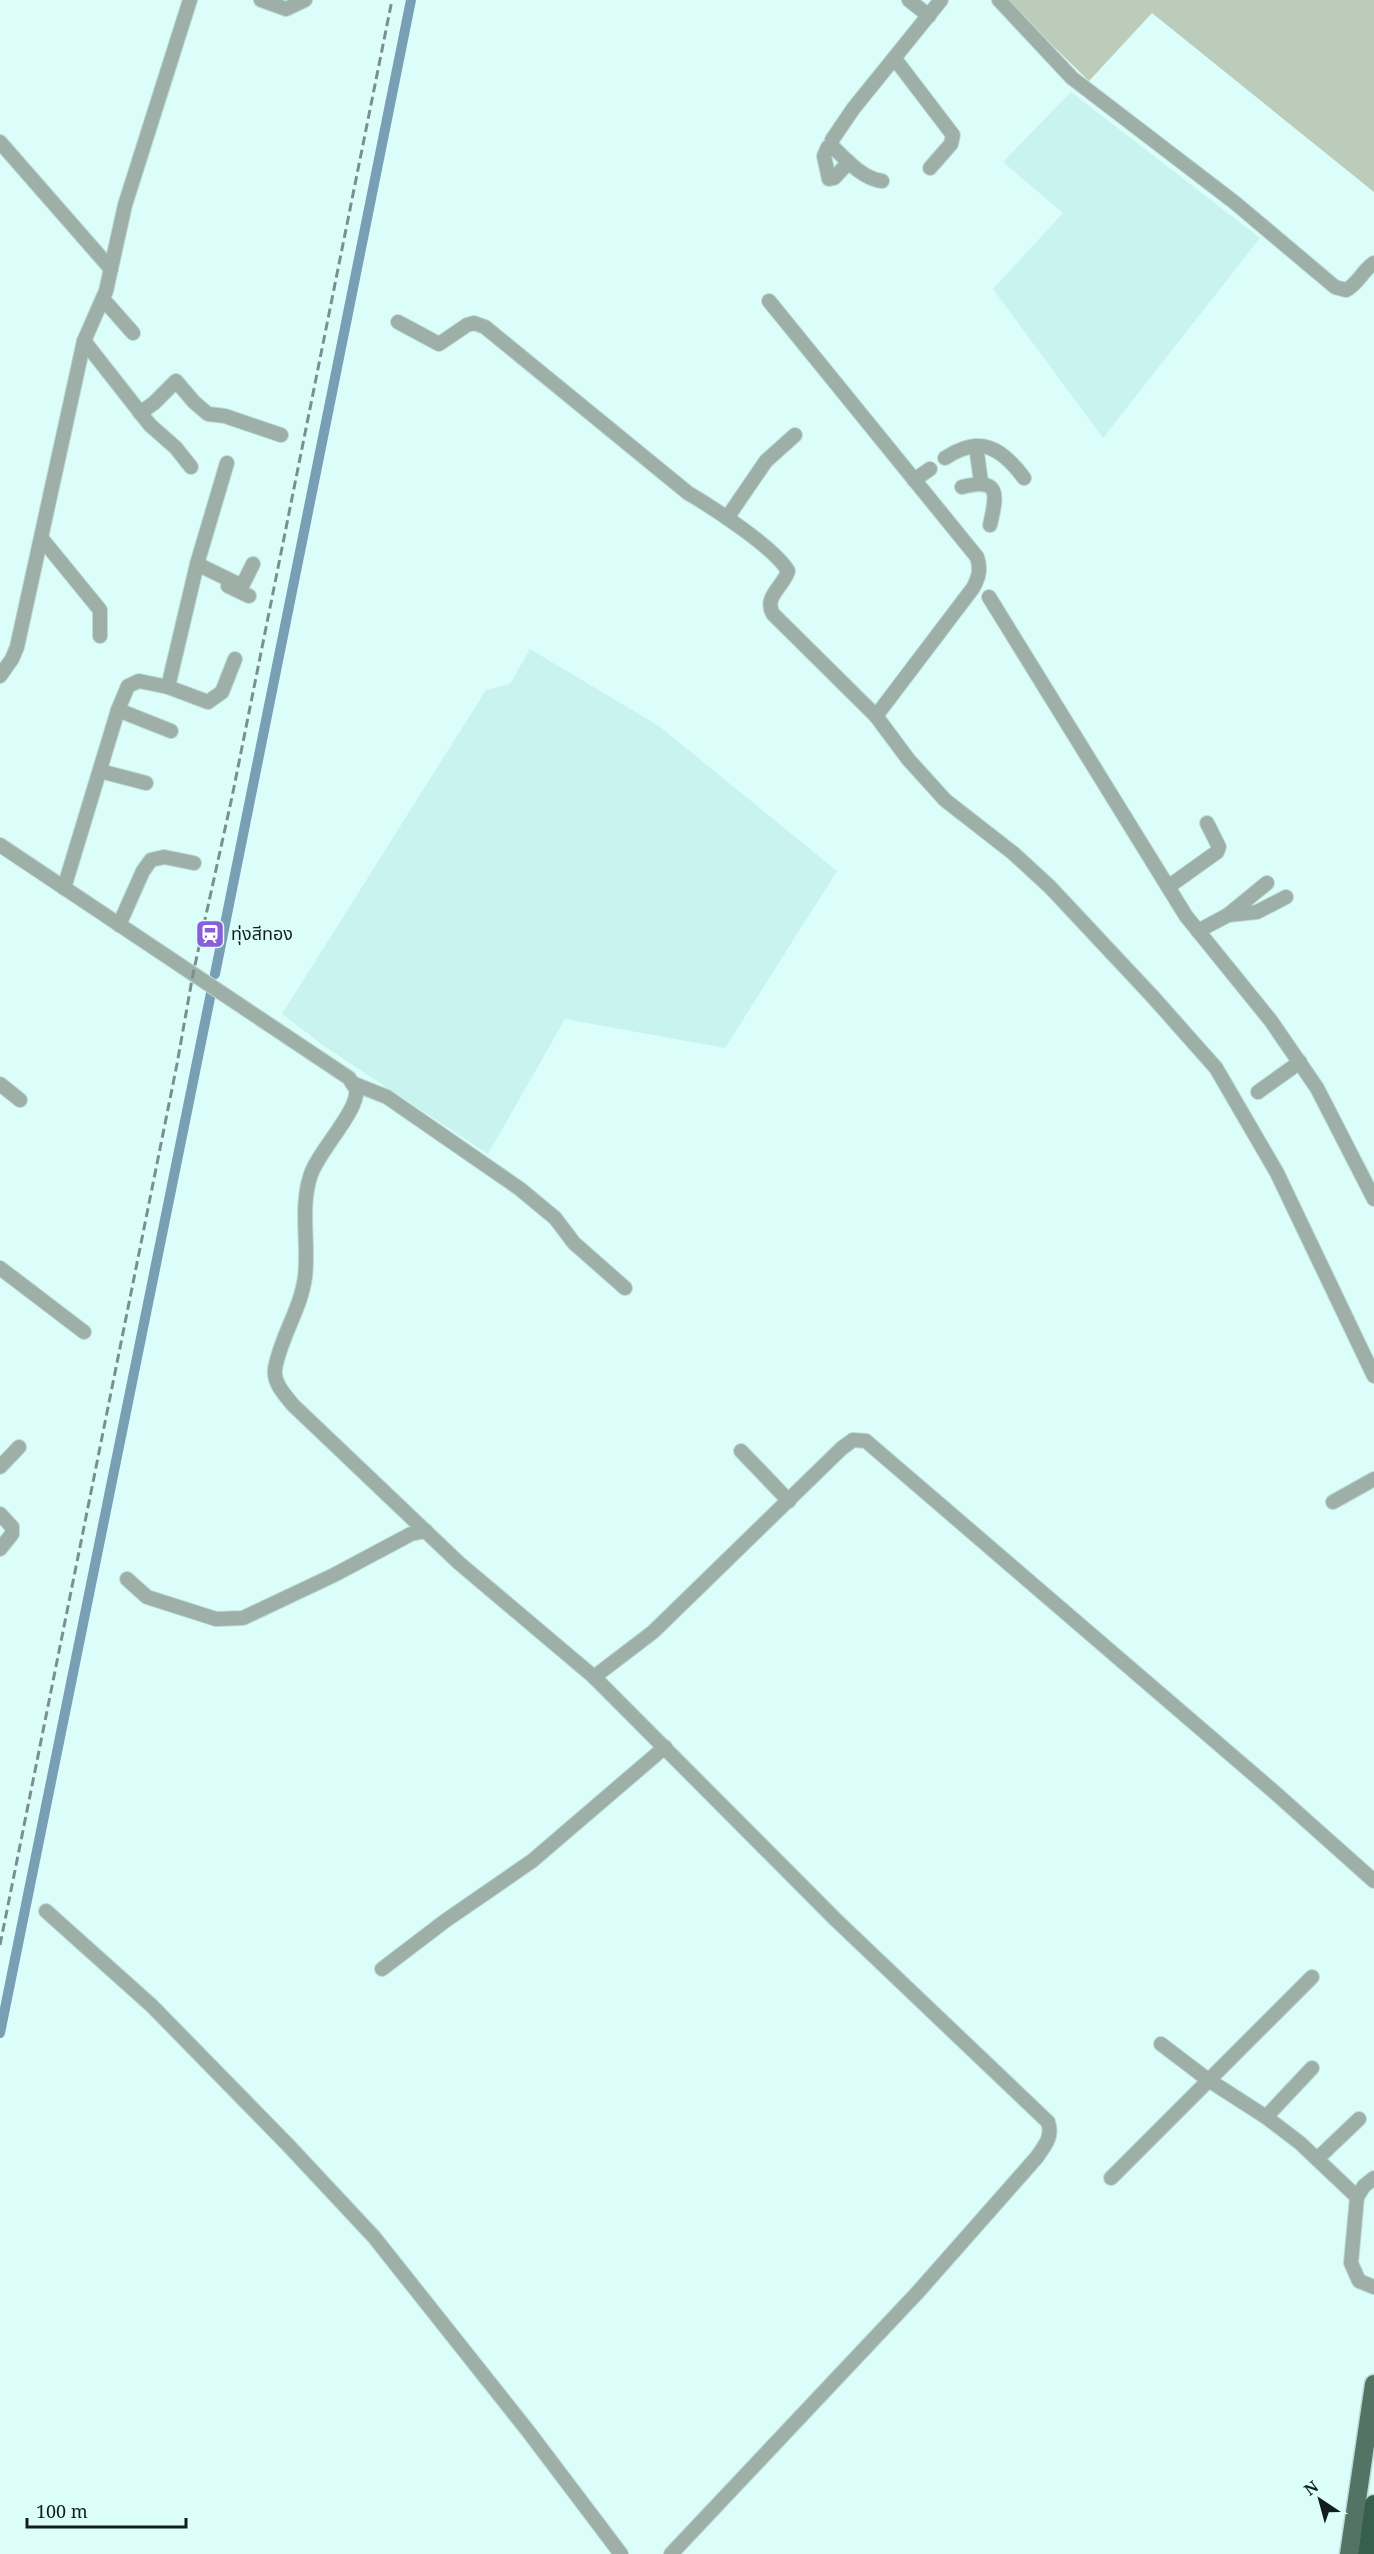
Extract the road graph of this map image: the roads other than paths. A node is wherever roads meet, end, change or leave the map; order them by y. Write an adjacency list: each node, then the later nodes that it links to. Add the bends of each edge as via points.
1 (190, 0): 15 (street, via 128,195)
2 (261, 0): 3 (street, via 286,9)
3 (305, 0)
4 (909, 0): 7 (street)
5 (941, 0): 7 (street)
6 (999, 0): 14 (street, via 1072,78 1234,202 1335,287 1352,287)
7 (929, 16): 8 (street)
8 (895, 59): 10 (street, via 839,128); 12 (street, via 953,135 951,144)
9 (0, 142): 15 (street)
10 (832, 146): 11 (street); 11 (street, via 824,156 829,179)
11 (849, 162): 13 (street, via 869,177)
12 (930, 168)
13 (882, 181)
14 (1374, 263)
15 (111, 269): 16 (street)
16 (103, 299): 19 (street); 20 (street)
17 (769, 301): 30 (street)
18 (398, 322): 33 (street, via 439,344 474,322 484,327 688,493)
19 (133, 333)
20 (84, 341): 21 (street); 35 (street)
21 (140, 413): 22 (street, via 176,381 208,414); 27 (street)
22 (281, 435)
23 (795, 435): 33 (street, via 766,461)
24 (976, 446): 25 (street, via 957,450); 29 (street, via 999,450); 31 (street)
25 (945, 458)
26 (227, 463): 37 (street)
27 (191, 468)
28 (930, 469): 30 (street)
29 (1024, 477)
30 (914, 480): 45 (street, via 977,557 979,574 973,588)
31 (981, 482): 32 (street); 34 (street, via 990,486 995,498)
32 (962, 487)
33 (727, 518): 45 (street, via 788,571 770,600 773,614)
34 (990, 525)
35 (42, 538): 40 (street, via 100,610); 42 (street, via 17,648)
36 (253, 564): 37 (street, via 243,584)
37 (196, 568): 38 (street); 43 (street)
38 (249, 596)
39 (988, 597): 53 (street)
40 (100, 636)
41 (235, 659): 43 (street, via 222,692 208,702)
42 (0, 676)
43 (168, 687): 44 (street, via 132,682)
44 (118, 710): 46 (street); 47 (street)
45 (876, 716): 68 (street, via 945,800 1050,887 1216,1068 1277,1173)
46 (171, 731)
47 (100, 771): 48 (street); 54 (street)
48 (146, 783)
49 (1208, 823): 53 (street, via 1219,847 1217,852)
50 (0, 845): 54 (street)
51 (194, 863): 57 (street, via 164,857 151,860)
52 (1268, 883): 56 (street)
53 (1168, 887): 58 (street)
54 (64, 888): 57 (street)
55 (1286, 897): 56 (street, via 1257,912)
56 (1228, 915): 58 (street)
57 (119, 925): 60 (street)
58 (1198, 931): 59 (street)
59 (1300, 1062): 62 (street); 64 (street)
60 (352, 1083): 66 (street, via 387,1097 520,1189); 76 (street, via 357,1095 354,1104 310,1175 305,1197 305,1278 275,1370 276,1379 293,1406)
61 (0, 1084): 63 (street)
62 (1258, 1092)
63 (20, 1100)
64 (1374, 1198)
65 (0, 1268): 67 (street)
66 (625, 1288)
67 (84, 1332)
68 (1374, 1376)
69 (19, 1447): 71 (street)
70 (741, 1451): 73 (street)
71 (0, 1467)
72 (1374, 1479): 74 (street)
73 (789, 1501): 79 (street, via 653,1632); 81 (street, via 842,1448 854,1440 866,1441)
74 (1333, 1502)
75 (0, 1514): 77 (street, via 12,1527 12,1534)
76 (426, 1531): 78 (street, via 411,1534 243,1618 216,1619 147,1597); 79 (street)
77 (0, 1549)
78 (127, 1579)
79 (594, 1677): 80 (street)
80 (665, 1747): 83 (street, via 532,1861); 98 (street, via 835,1918 1044,2116 1051,2129 1050,2139 1037,2157 926,2283)
81 (1374, 1881)
82 (46, 1911): 97 (street, via 152,2006 374,2237)
83 (382, 1969)
84 (1312, 1977): 87 (street)
85 (1161, 2044): 87 (street)
86 (1312, 2068): 88 (street)
87 (1209, 2080): 88 (street); 91 (street)
88 (1266, 2117): 90 (street)
89 (1359, 2120): 90 (street)
90 (1317, 2159): 93 (street)
91 (1111, 2178)
92 (1374, 2178): 93 (street)
93 (1358, 2197): 94 (street, via 1351,2263 1359,2281)
94 (1374, 2287)
95 (1374, 2384): 99 (main road)
96 (1374, 2504): 100 (highway)
97 (621, 2554)
98 (671, 2554)
99 (1349, 2554)
100 (1367, 2554)

